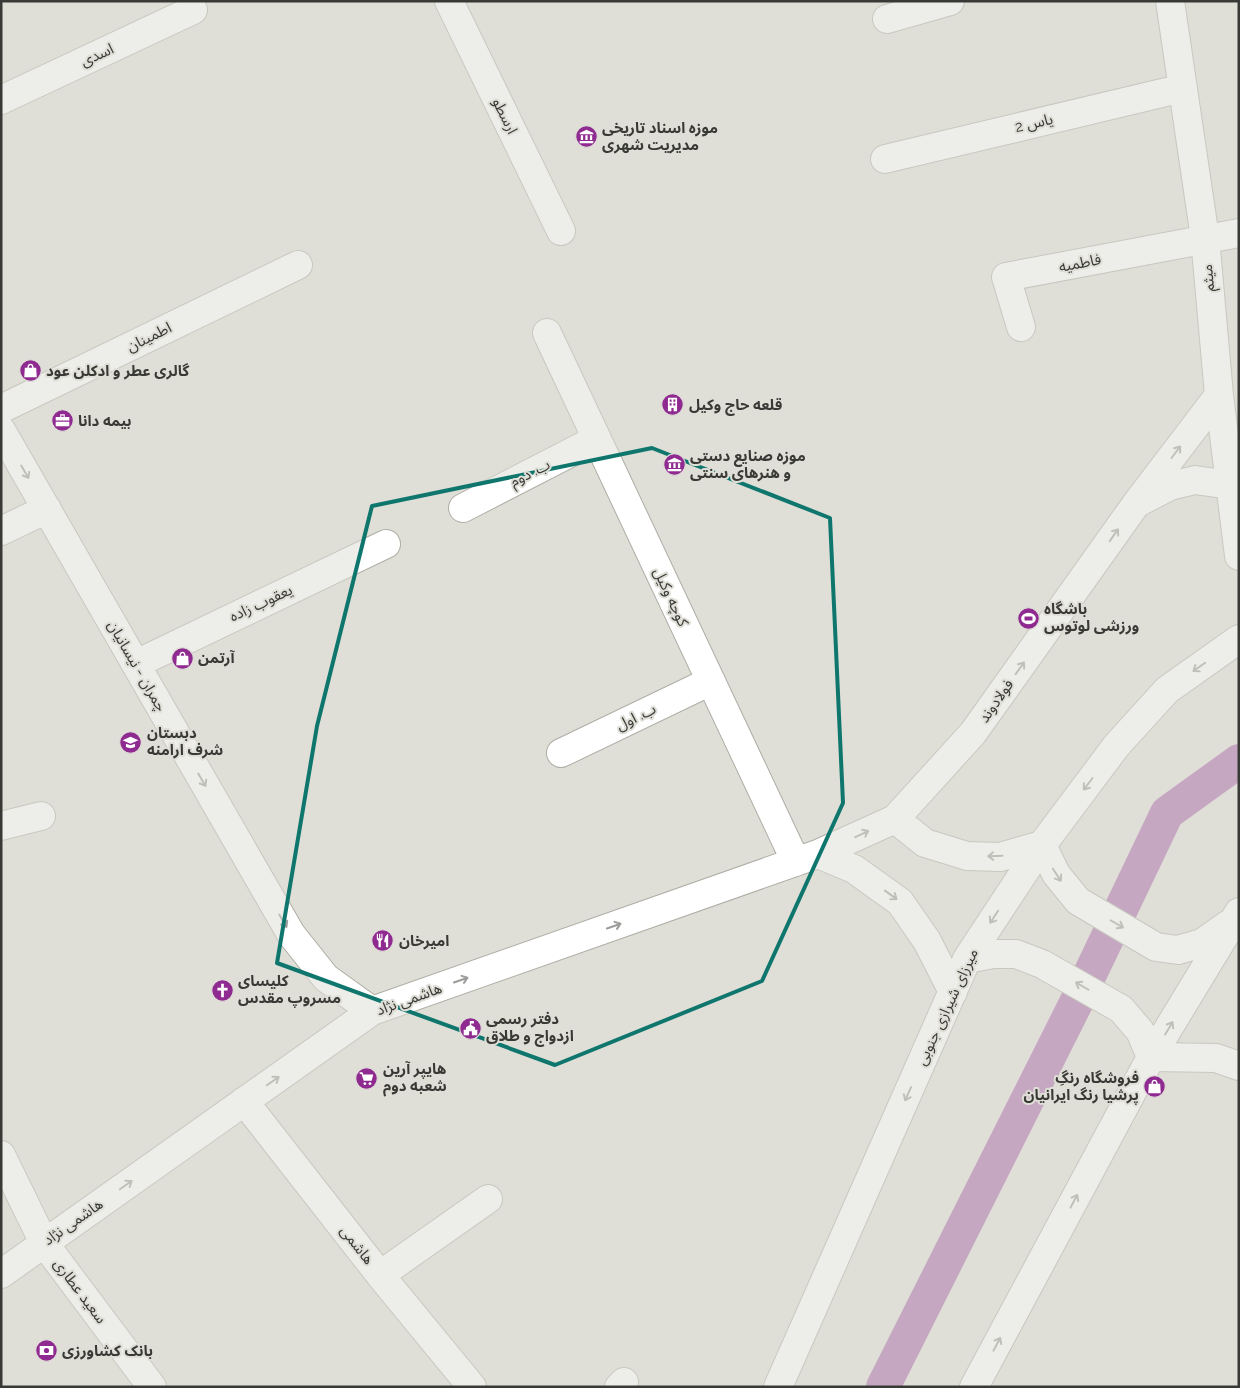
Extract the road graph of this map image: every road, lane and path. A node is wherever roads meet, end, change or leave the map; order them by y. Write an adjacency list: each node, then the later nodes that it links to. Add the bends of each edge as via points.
1 (449, 1): 9 (street, ارسطو)
2 (950, 1): 5 (street)
3 (1170, 1): 6 (street, میثم)
4 (193, 10): 7 (street, اسدی)
5 (887, 19)
6 (1183, 88): 8 (street, یاس 2); 11 (street, میثم)
7 (1, 100)
8 (885, 159)
9 (561, 231)
10 (1239, 233): 11 (street)
11 (1205, 238): 13 (street, فاطمیه, via 1006,277); 15 (street, میثم)
12 (298, 265): 16 (street, اطمینان)
13 (1021, 327)
14 (547, 334): 18 (street, کوچه وکیل)
15 (1219, 395): 19 (street, میثم); 20 (street, فولادوند, one-way to 15)
16 (1, 409)
17 (1, 430): 22 (street, چمران - نیسانیان, one-way to 22)
18 (597, 439): 21 (street, ب. دوم); 28 (street, کوچه وکیل)
19 (1230, 485): 20 (street, via 1195,480 1170,486); 25 (street, میثم)
20 (1136, 504): 31 (street, فولادوند, one-way to 20, via 973,733)
21 (463, 508)
22 (47, 510): 23 (street); 27 (street, چمران - نیسانیان)
23 (1, 531)
24 (386, 544): 27 (street, یعقوب زاده)
25 (1239, 556)
26 (1239, 639): 33 (street, میرزای شیرازی جنوبی, one-way to 33, via 1167,690 1117,745)
27 (136, 664): 38 (street, چمران - نیسانیان, one-way to 38, via 291,934 326,978)
28 (710, 680): 29 (street, ب. اول); 34 (street, کوچه وکیل)
29 (560, 753)
30 (41, 816): 32 (street)
31 (895, 819): 33 (street, one-way to 31, via 1000,857 967,856 924,843); 34 (street, فولادوند, one-way to 31)
32 (1, 826)
33 (1042, 845): 35 (street, one-way to 35, via 1056,874 1078,902 1156,947 1178,950 1202,943); 36 (street, میرزای شیرازی جنوبی, one-way to 36)
34 (807, 858): 37 (street, one-way to 37, via 854,868 900,902 927,941); 38 (street, هاشمی نژاد, one-way to 34)
35 (1236, 917): 39 (street, one-way to 35)
36 (967, 959): 37 (street, میرزای شیرازی جنوبی); 39 (street, one-way to 36, via 1140,1031 1121,1009 1042,964 1016,954)
37 (952, 992): 49 (street, میرزای شیرازی جنوبی, one-way to 49)
38 (372, 1011): 41 (street, هاشمی نژاد, one-way to 38)
39 (1151, 1057): 40 (street, via 1216,1058); 50 (street, one-way to 39)
40 (1239, 1066)
41 (244, 1101): 44 (street, هاشمی نژاد, one-way to 41); 46 (street, هاشمی)
42 (1, 1155): 44 (street, سعید عطاری)
43 (488, 1199): 46 (street)
44 (44, 1242): 45 (street, هاشمی نژاد); 47 (street, سعید عطاری)
45 (1, 1274)
46 (380, 1275): 48 (street, هاشمی)
47 (152, 1387)
48 (472, 1387)
49 (778, 1387)
50 (974, 1387)

